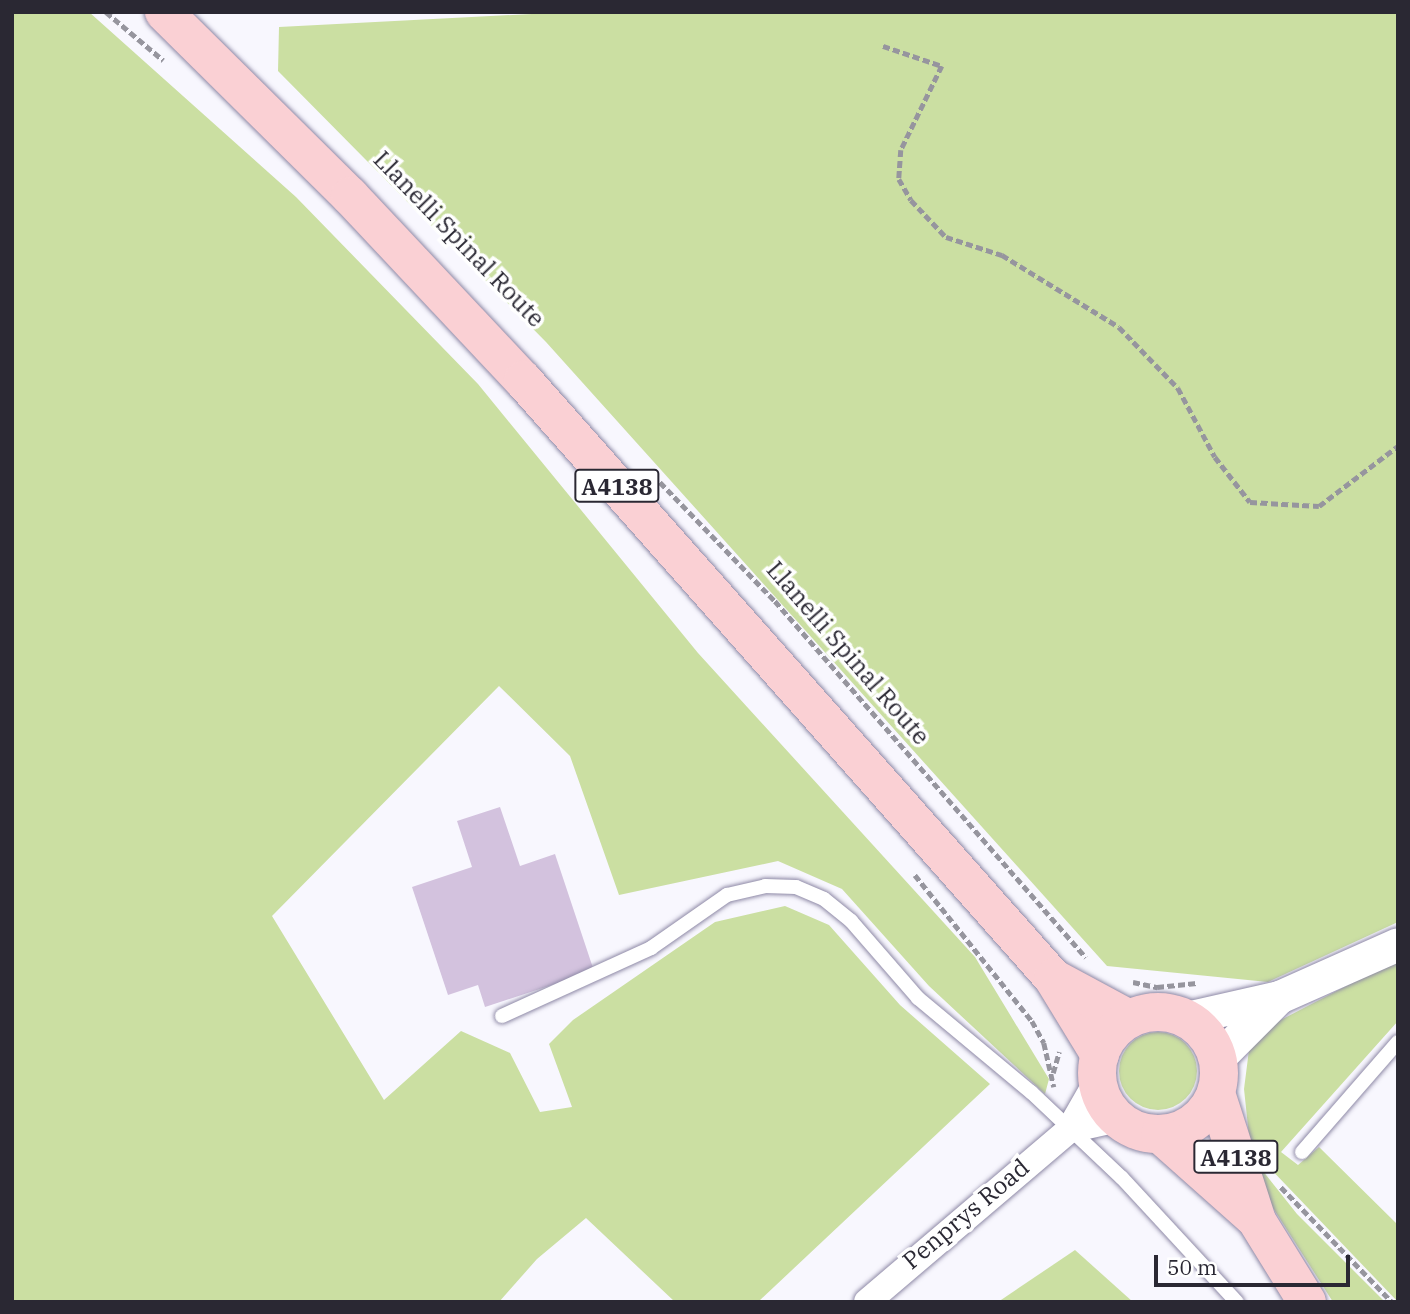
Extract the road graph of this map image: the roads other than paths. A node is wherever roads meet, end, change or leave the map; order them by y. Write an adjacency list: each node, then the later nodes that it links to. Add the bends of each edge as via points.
1 (164, 12): 3 (highway, A4138, via 523,380)
2 (1398, 944): 4 (street)
3 (1053, 978): 7 (highway, A4138); 9 (highway, A4138)
4 (1279, 997): 6 (street); 10 (street)
5 (502, 1016): 12 (lane, via 651,948 727,895 765,886 796,887 824,899 852,921 918,998)
6 (1186, 1018): 7 (highway, via 1157,1011); 10 (highway, via 1206,1035)
7 (1129, 1019): 9 (highway, via 1111,1034)
8 (1398, 1042): 14 (lane)
9 (1099, 1068): 11 (highway); 12 (street, Penprys Road)
10 (1217, 1076): 13 (highway, via 1194,1122); 15 (highway, A4138)
11 (1118, 1119): 12 (street, Penprys Road); 13 (highway)
12 (1061, 1121): 16 (street, Penprys Road); 17 (lane)
13 (1160, 1134): 15 (highway, A4138)
14 (1302, 1152)
15 (1257, 1221): 18 (highway, A4138)
16 (867, 1302)
17 (1237, 1302)
18 (1307, 1302)

